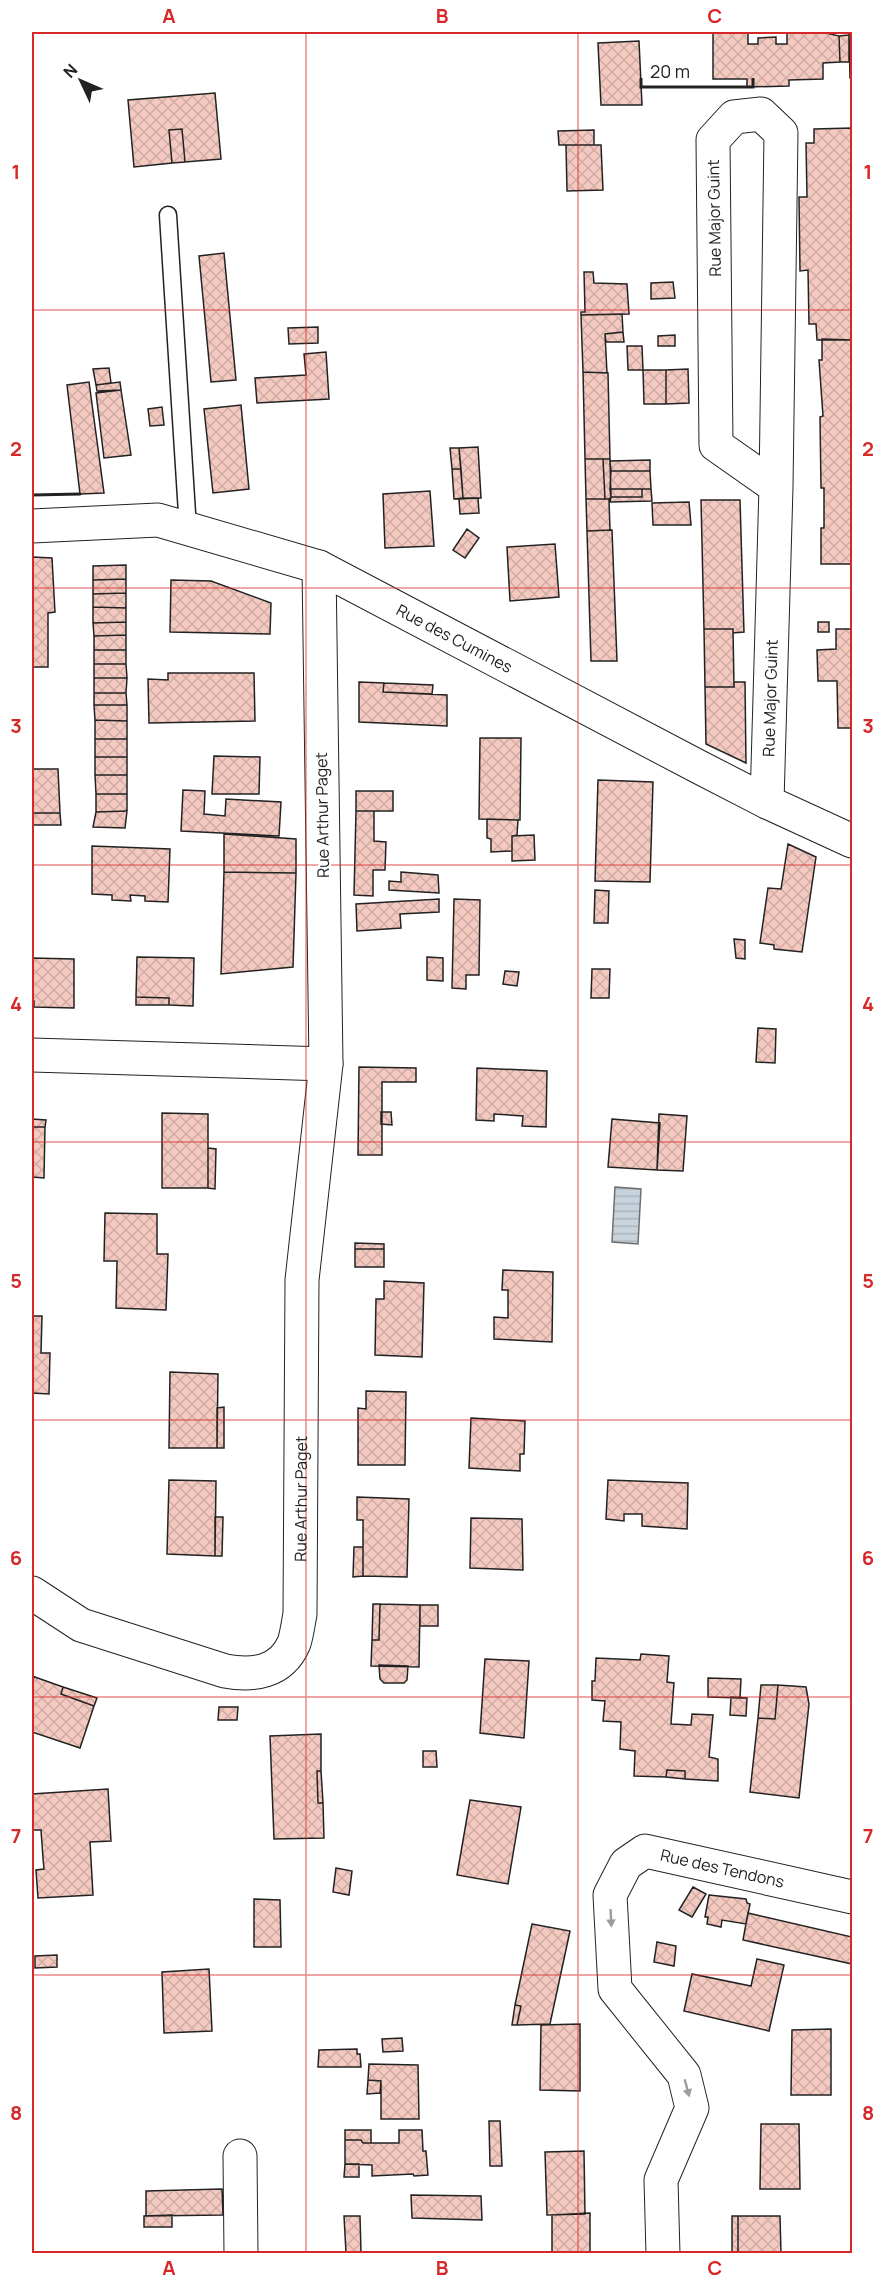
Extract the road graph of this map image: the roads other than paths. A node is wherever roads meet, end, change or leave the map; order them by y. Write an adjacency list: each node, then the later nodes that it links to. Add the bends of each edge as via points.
1 (168, 215): 4 (lane)
2 (776, 487): 2 (street, Rue Major Guint, via 716,445 713,140 734,117 761,114 781,133); 6 (street, Rue Major Guint)
3 (32, 526): 4 (street, Rue des Cumines, via 159,520)
4 (188, 529): 5 (street, Rue des Cumines)
5 (319, 567): 6 (street, Rue des Cumines); 9 (street, Rue Arthur Paget)
6 (767, 802): 7 (street, Rue des Cumines)
7 (852, 841)
8 (32, 1055): 9 (street)
9 (326, 1064): 10 (street, Rue Arthur Paget, via 302,1280 300,1614 293,1644 276,1666 247,1675 225,1671 81,1625)
10 (32, 1593)
11 (852, 1897): 14 (street, Rue des Tendons, one-way to 14, via 645,1851 626,1864 610,1895 615,1989 684,2074 692,2108 661,2180)
12 (240, 2157): 13 (street)
13 (241, 2253)
14 (663, 2253)

